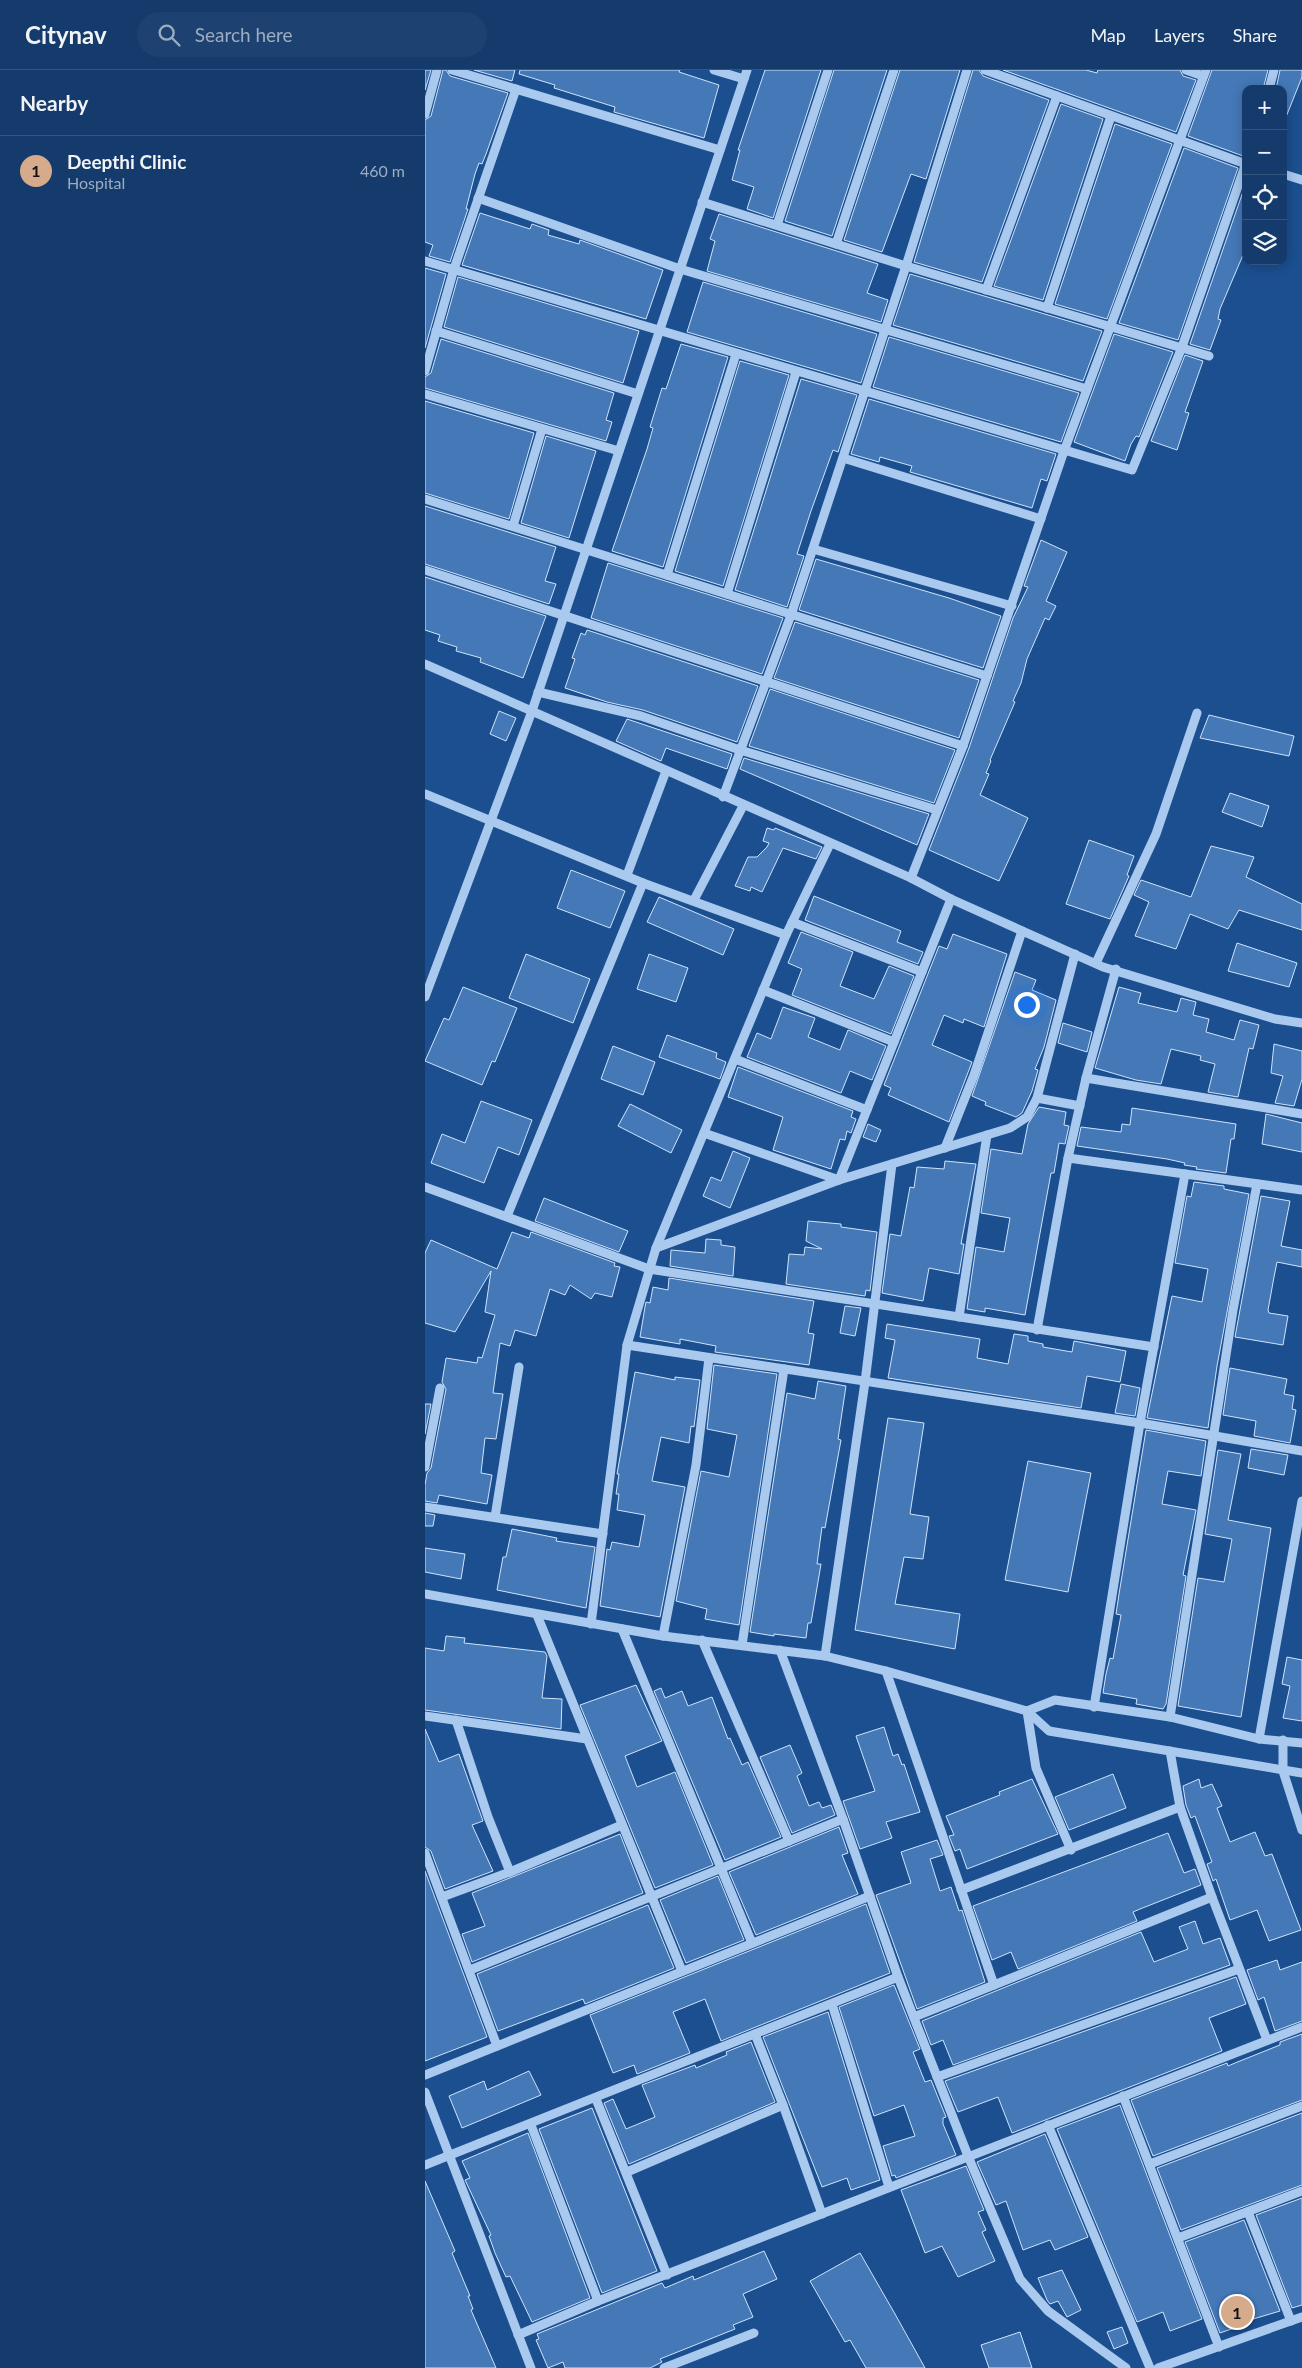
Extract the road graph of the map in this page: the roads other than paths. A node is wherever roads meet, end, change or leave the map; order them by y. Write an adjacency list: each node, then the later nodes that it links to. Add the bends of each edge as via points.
1 (437, 70): 16 (street)
2 (452, 70): 14 (street)
3 (714, 70): 12 (street)
4 (747, 70): 12 (street)
5 (828, 70): 26 (street)
6 (894, 70): 27 (street)
7 (967, 70): 29 (street)
8 (985, 70): 15 (street)
9 (1186, 70): 11 (street)
10 (1275, 70): 13 (street)
11 (1204, 73): 18 (street)
12 (744, 79): 19 (street)
13 (1270, 85)
14 (516, 89): 19 (street); 24 (street)
15 (1057, 96): 17 (street); 32 (street)
16 (425, 114)
17 (1111, 116): 18 (street); 33 (street)
18 (1180, 140): 20 (street); 34 (street)
19 (720, 150): 25 (street)
20 (1242, 163)
21 (1242, 175): 38 (street)
22 (1286, 175): 23 (street)
23 (1302, 180)
24 (478, 198): 30 (street); 31 (street)
25 (702, 202): 26 (street); 31 (street)
26 (777, 225): 27 (street)
27 (836, 244): 29 (street)
28 (425, 261): 30 (street)
29 (906, 266): 32 (street); 35 (street)
30 (453, 269): 36 (street); 37 (street)
31 (680, 269): 35 (street); 37 (street)
32 (986, 290): 33 (street)
33 (1047, 308): 34 (street)
34 (1112, 326): 38 (street); 43 (street)
35 (885, 330): 43 (street); 44 (street)
36 (437, 331): 41 (street); 46 (street)
37 (659, 332): 39 (street); 46 (street)
38 (1183, 348): 40 (street); 48 (street, via 1131,470)
39 (737, 354): 42 (street); 57 (street)
40 (1209, 356)
41 (425, 371)
42 (796, 372): 44 (street); 58 (street)
43 (1087, 389): 48 (street)
44 (864, 392): 48 (street); 50 (street)
45 (425, 394): 47 (street)
46 (638, 394): 49 (street)
47 (542, 429): 49 (street); 53 (street)
48 (1065, 451): 52 (street)
49 (619, 452): 54 (street)
50 (843, 458): 52 (street); 55 (street)
51 (425, 499): 53 (street)
52 (1041, 519): 59 (street)
53 (513, 526): 54 (street)
54 (586, 549): 57 (street); 61 (street)
55 (813, 549): 59 (street); 60 (street)
56 (425, 570): 61 (street)
57 (667, 575): 58 (street)
58 (727, 594): 60 (street)
59 (1012, 606): 63 (street)
60 (791, 615): 63 (street); 64 (street)
61 (564, 616): 64 (street); 65 (street)
62 (425, 664): 66 (street)
63 (987, 676): 68 (street)
64 (766, 682): 68 (street); 69 (street)
65 (538, 692): 66 (street); 69 (street, via 641,716)
66 (532, 711): 70 (street); 75 (street)
67 (1197, 713): 86 (street, via 1156,834)
68 (963, 746): 74 (street)
69 (740, 750): 72 (street); 74 (street)
70 (666, 771): 72 (street); 77 (street)
71 (425, 794): 75 (street)
72 (723, 797): 73 (street)
73 (743, 806): 76 (street); 81 (street)
74 (937, 810): 78 (street)
75 (491, 822): 77 (street); 90 (street)
76 (830, 844): 78 (street); 82 (street)
77 (627, 875): 79 (street)
78 (911, 878): 80 (street)
79 (643, 883): 81 (street); 109 (street)
80 (951, 899): 83 (street); 88 (street)
81 (694, 900): 84 (street)
82 (792, 922): 84 (street); 88 (street)
83 (1022, 931): 85 (street); 101 (street, via 974,1075)
84 (786, 934): 89 (street)
85 (1075, 954): 86 (street); 95 (street)
86 (1096, 964): 87 (street)
87 (1116, 969): 91 (street, via 1275,1019); 94 (street)
88 (922, 972): 92 (street)
89 (763, 990): 92 (street); 93 (street)
90 (425, 997)
91 (1302, 1023)
92 (894, 1042): 97 (street)
93 (735, 1059): 97 (street); 99 (street)
94 (1086, 1078): 96 (street); 98 (street)
95 (1037, 1098): 96 (street); 100 (street, via 1027,1117 1010,1128)
96 (1080, 1106): 102 (street)
97 (867, 1110): 105 (street)
98 (1302, 1114)
99 (703, 1133): 105 (street); 110 (street)
100 (987, 1136): 101 (street); 113 (street)
101 (945, 1148): 103 (street)
102 (1069, 1158): 104 (street); 114 (street)
103 (892, 1164): 105 (street); 112 (street)
104 (1185, 1174): 106 (street); 116 (street)
105 (839, 1180): 110 (street)
106 (1257, 1184): 108 (street); 123 (street)
107 (425, 1187): 109 (street)
108 (1302, 1190)
109 (507, 1216): 111 (street)
110 (656, 1248): 111 (street)
111 (649, 1269): 112 (street); 115 (street)
112 (875, 1304): 113 (street); 120 (street)
113 (959, 1317): 114 (street)
114 (1037, 1330): 116 (street)
115 (627, 1345): 117 (street); 129 (street)
116 (1154, 1347): 122 (street)
117 (709, 1358): 119 (street); 134 (street, via 696,1465)
118 (519, 1367): 128 (street)
119 (784, 1369): 120 (street); 136 (street)
120 (865, 1382): 122 (street); 138 (street)
121 (440, 1388): 125 (street)
122 (1140, 1423): 123 (street); 140 (street)
123 (1213, 1437): 124 (street); 143 (street)
124 (1302, 1451)
125 (425, 1467)
126 (1302, 1500): 146 (street)
127 (425, 1507): 128 (street)
128 (495, 1517): 129 (street)
129 (603, 1534): 132 (street)
130 (425, 1594): 131 (street)
131 (537, 1615): 132 (street); 145 (street)
132 (591, 1624): 133 (street)
133 (622, 1629): 134 (street); 159 (street)
134 (663, 1636): 135 (street)
135 (702, 1640): 136 (street); 156 (street)
136 (742, 1644): 137 (street)
137 (780, 1650): 138 (street); 153 (street)
138 (825, 1656): 139 (street)
139 (887, 1671): 141 (street); 161 (street)
140 (1094, 1707): 141 (street, via 1055,1700); 143 (street)
141 (1027, 1711): 149 (street, via 1049,1731); 157 (street, via 1037,1768)
142 (425, 1716): 144 (street)
143 (1170, 1717): 146 (street)
144 (456, 1720): 145 (street); 160 (street)
145 (587, 1739): 154 (street)
146 (1259, 1739): 147 (street)
147 (1283, 1740): 148 (street); 150 (street)
148 (1302, 1743)
149 (1170, 1751): 150 (street); 152 (street)
150 (1283, 1771): 151 (street); 155 (street)
151 (1302, 1773)
152 (1180, 1807): 157 (street); 165 (street)
153 (843, 1819): 156 (street); 162 (street)
154 (622, 1825): 160 (street); 164 (street)
155 (1302, 1830)
156 (789, 1841): 159 (street)
157 (1071, 1850): 161 (street)
158 (425, 1853): 163 (street)
159 (720, 1869): 164 (street); 166 (street)
160 (510, 1872): 163 (street)
161 (961, 1890): 171 (street)
162 (870, 1896): 166 (street); 170 (street)
163 (442, 1897): 168 (street)
164 (652, 1897): 168 (street); 169 (street)
165 (1212, 1897): 167 (street); 171 (street)
166 (752, 1943): 169 (street)
167 (1239, 1968): 176 (street); 179 (street)
168 (470, 1970): 177 (street)
169 (682, 1971): 177 (street)
170 (898, 1976): 172 (street); 173 (street)
171 (994, 1985): 173 (street)
172 (831, 2004): 175 (street); 192 (street)
173 (914, 2017): 179 (street)
174 (1302, 2027): 176 (street)
175 (755, 2034): 182 (street); 183 (street)
176 (1267, 2040): 181 (street)
177 (497, 2046): 178 (street)
178 (425, 2075)
179 (937, 2077): 188 (street)
180 (425, 2092): 187 (street)
181 (1123, 2096): 186 (street); 189 (street)
182 (596, 2099): 185 (street); 191 (street)
183 (783, 2105): 191 (street); 195 (street)
184 (1302, 2106): 189 (street)
185 (531, 2125): 187 (street); 198 (street)
186 (1048, 2125): 188 (street); 207 (street)
187 (451, 2154): 190 (street); 202 (street)
188 (969, 2156): 192 (street); 206 (street, via 1020,2279 1048,2312)
189 (1149, 2164): 196 (street)
190 (425, 2165)
191 (627, 2172): 197 (street)
192 (889, 2188): 195 (street)
193 (1302, 2191): 194 (street)
194 (1248, 2212): 196 (street); 200 (street)
195 (822, 2214): 197 (street)
196 (1178, 2238): 203 (street)
197 (667, 2275): 198 (street)
198 (598, 2302): 202 (street)
199 (1302, 2317): 200 (street)
200 (1291, 2321): 203 (street)
201 (754, 2333): 205 (street)
202 (518, 2335): 204 (street)
203 (1219, 2346): 208 (street)
204 (531, 2368)
205 (664, 2368)
206 (1126, 2368)
207 (1150, 2368)
208 (1159, 2368)

